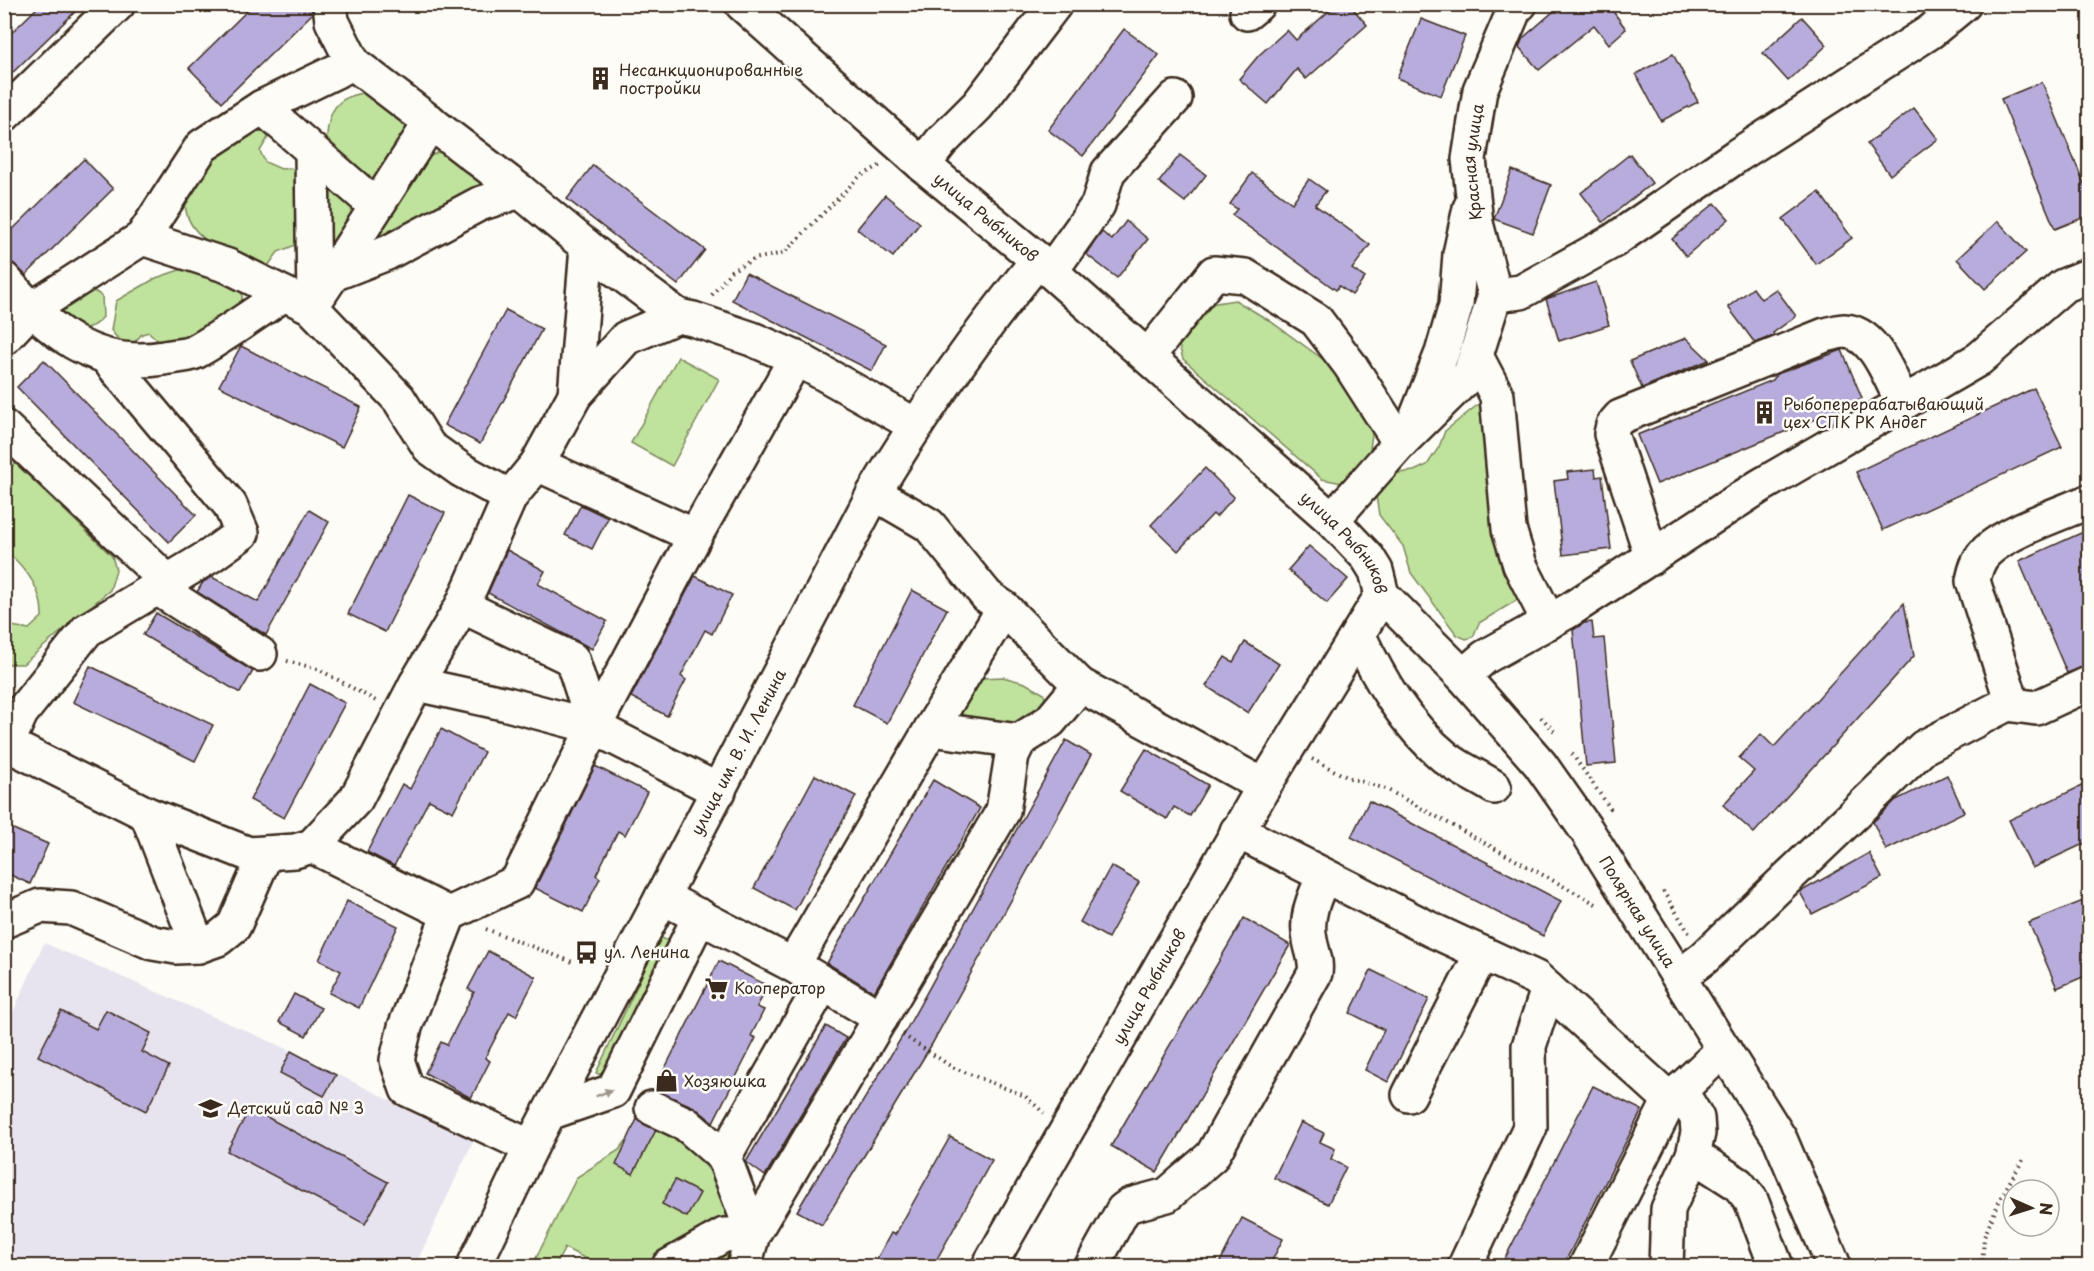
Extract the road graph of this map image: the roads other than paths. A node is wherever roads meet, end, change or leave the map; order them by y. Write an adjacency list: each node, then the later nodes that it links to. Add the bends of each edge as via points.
1 (118, 4): 10 (street)
2 (330, 4): 7 (street, via 332,21)
3 (742, 4): 13 (street, улица Рыбников)
4 (1055, 4): 13 (street, via 978,105 941,142)
5 (1964, 4): 23 (street, via 1930,32 1738,155 1614,241 1521,292)
6 (1512, 6): 15 (street, Красная улица, via 1480,90 1469,159)
7 (353, 63): 9 (street); 11 (street)
8 (1175, 98): 19 (street, улица им. В. И. Ленина, via 1108,172 1098,205)
9 (261, 107): 12 (street); 17 (street, via 202,146)
10 (4, 115)
11 (430, 123): 14 (street); 16 (street)
12 (312, 153): 16 (street); 24 (street)
13 (912, 155): 19 (street, улица Рыбников)
14 (520, 191): 18 (street); 20 (street, via 479,204 387,253)
15 (1473, 198): 23 (street, Красная улица); 36 (street, via 1460,254 1456,305 1442,353)
16 (376, 206): 20 (street)
17 (142, 238): 24 (street, via 228,266); 25 (street)
18 (587, 247): 26 (street); 32 (street)
19 (1044, 266): 28 (street, улица Рыбников); 34 (street, улица им. В. И. Ленина, via 986,324)
20 (333, 274): 24 (street)
21 (2090, 275): 33 (street, via 2063,286 1979,359)
22 (4, 279): 25 (street)
23 (1495, 295): 29 (street)
24 (303, 301): 30 (street, via 193,353 139,362); 39 (street, via 399,399 429,447)
25 (30, 310): 27 (street); 30 (street, via 59,335)
26 (686, 317): 31 (street); 32 (street, via 626,338)
27 (4, 338)
28 (1148, 356): 36 (street, via 1214,273 1245,276 1316,320); 41 (street, улица Рыбников)
29 (1476, 356): 36 (street, via 1470,375); 48 (street, via 1497,396 1509,529 1520,565)
30 (107, 358): 44 (street, via 230,505 242,533)
31 (796, 358): 34 (street); 42 (street)
32 (575, 395): 37 (street)
33 (1903, 403): 43 (street, via 1760,486); 43 (street, via 1872,345 1845,331 1825,335 1620,417 1611,434)
34 (915, 425): 38 (street, улица им. В. И. Ленина)
35 (4, 427): 44 (street)
36 (1405, 439): 41 (street)
37 (537, 464): 39 (street); 42 (street)
38 (874, 493): 47 (street, via 929,525 987,596); 63 (street, улица им. В. И. Ленина)
39 (510, 497): 46 (street)
40 (2090, 501): 56 (street, via 2009,537 1987,551 1975,568 1973,581 2008,690)
41 (1332, 519): 45 (street, улица Рыбников, via 1368,558)
42 (695, 536): 57 (street)
43 (1652, 557): 48 (street)
44 (163, 585): 50 (street); 55 (street, via 87,630)
45 (1382, 595): 49 (street, улица Рыбников); 51 (street, Полярная улица)
46 (462, 606): 53 (street); 57 (street, via 572,659)
47 (1004, 608): 54 (street); 58 (street)
48 (1549, 622): 51 (street, via 1485,657)
49 (1359, 634): 61 (street, улица Рыбников); 62 (street, via 1400,711 1447,758)
50 (260, 654)
51 (1463, 676): 76 (street, Полярная улица, via 1540,765)
52 (2090, 683): 56 (street, via 2036,708)
53 (416, 684): 57 (street); 66 (street, via 356,799)
54 (1080, 685): 59 (street, via 1050,721); 61 (street)
55 (13, 704): 60 (street)
56 (2007, 704): 76 (street, via 1924,747 1704,958)
57 (594, 727): 63 (street); 70 (street, via 517,882)
58 (931, 729): 59 (street); 75 (street)
59 (1019, 741): 79 (street, via 1012,755 1003,811)
60 (6, 744): 64 (street)
61 (1264, 786): 65 (street, улица Рыбников)
62 (1494, 787)
63 (718, 791): 69 (street, улица им. В. И. Ленина)
64 (147, 814): 67 (street, via 249,854); 73 (street)
65 (1237, 831): 68 (street); 92 (street, улица Рыбников)
66 (312, 846): 67 (street); 70 (street)
67 (266, 853): 73 (street, via 234,926 218,939)
68 (1324, 876): 74 (street); 93 (street, via 1312,903 1308,928 1315,973 1212,1156 1167,1196 1123,1210)
69 (662, 897): 71 (street); 84 (street, улица им. В. И. Ленина)
70 (449, 914): 85 (street, via 405,1027 397,1060 406,1089)
71 (700, 916): 75 (street); 84 (street, one-way to 71, via 613,1091)
72 (4, 921): 73 (street, via 40,906 71,908 153,942)
73 (198, 946)
74 (1482, 953): 78 (street, via 1536,978); 81 (street)
75 (793, 965): 77 (street)
76 (1680, 976): 80 (street, Полярная улица)
77 (823, 983): 79 (street); 87 (street)
78 (1548, 989): 82 (street); 94 (street, via 1528,1046 1530,1127)
79 (881, 1018): 88 (street)
80 (1724, 1049): 82 (street); 98 (street, Полярная улица, via 1780,1139)
81 (1409, 1095)
82 (1675, 1095): 86 (street, via 1697,1118); 95 (street)
83 (652, 1108): 87 (street, via 686,1124)
84 (549, 1113): 85 (street, улица им. В. И. Ленина)
85 (531, 1147): 89 (street, улица им. В. И. Ленина)
86 (1693, 1155): 96 (street, via 1668,1209); 97 (street, via 1738,1184 1751,1200)
87 (724, 1157): 88 (street)
88 (753, 1234): 90 (street, via 724,1235); 91 (street)
89 (474, 1266)
90 (669, 1266)
91 (744, 1266)
92 (989, 1266)
93 (1092, 1266)
94 (1464, 1266)
95 (1586, 1266)
96 (1666, 1266)
97 (1776, 1266)
98 (1833, 1266)

